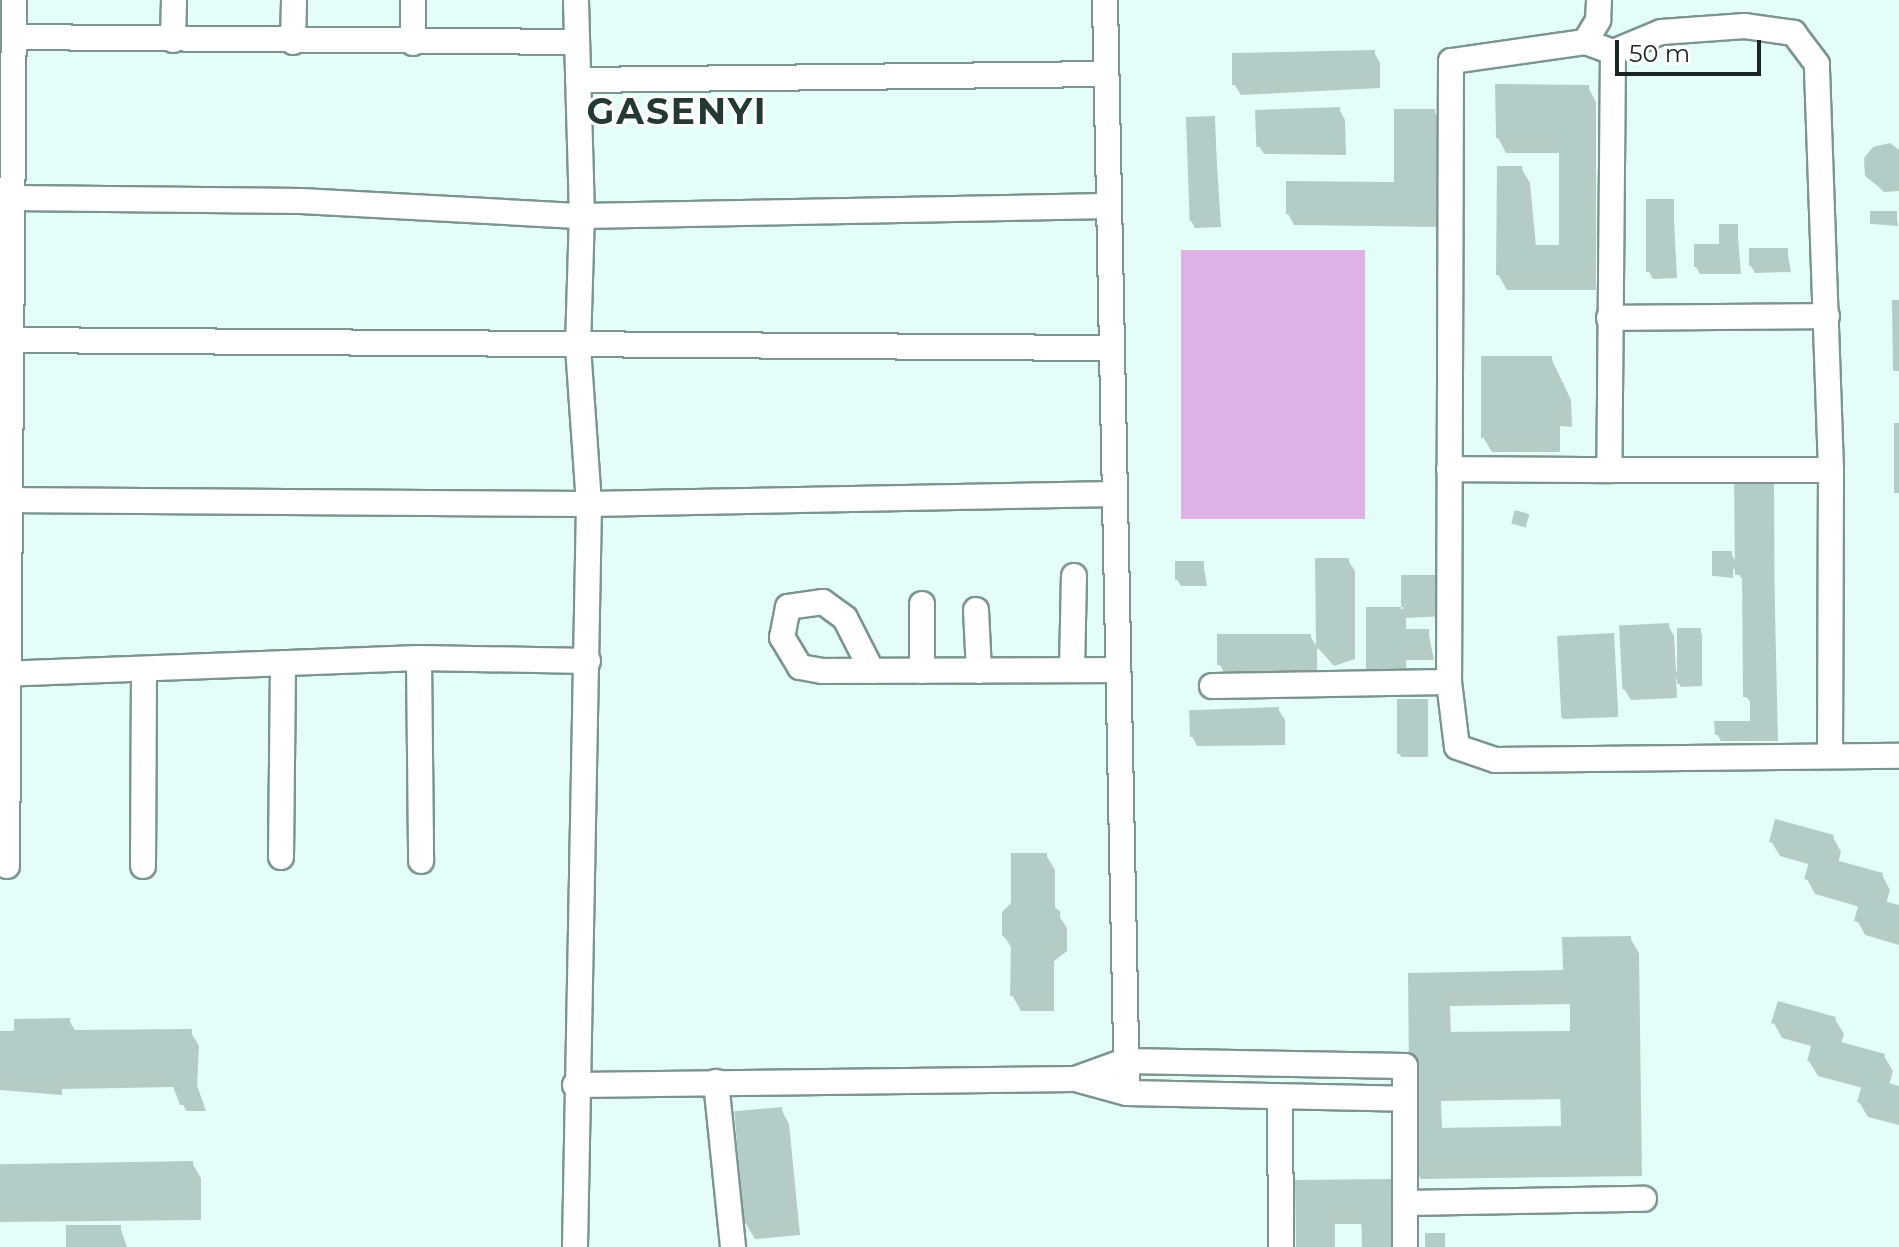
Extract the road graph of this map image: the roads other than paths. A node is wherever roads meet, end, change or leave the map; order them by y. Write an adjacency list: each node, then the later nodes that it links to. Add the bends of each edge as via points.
1 (14, 0): 8 (street)
2 (174, 0): 9 (street)
3 (294, 0): 10 (street)
4 (413, 0): 13 (street)
5 (576, 0): 11 (street)
6 (1105, 0): 15 (street)
7 (1598, 10): 12 (street)
8 (14, 37): 9 (street); 16 (street)
9 (173, 40): 10 (street)
10 (293, 42): 13 (street)
11 (577, 42): 13 (street); 17 (street)
12 (1585, 42): 14 (street); 26 (street, via 1451,61)
13 (413, 43)
14 (1613, 52): 21 (street, via 1661,32 1745,26 1794,33 1817,64); 22 (street)
15 (1103, 74): 17 (street); 18 (street)
16 (7, 80): 19 (street)
17 (578, 80): 20 (street)
18 (1107, 206): 20 (street); 24 (street)
19 (8, 210): 20 (street, via 301,201); 25 (street)
20 (582, 216): 23 (street)
21 (1827, 316): 22 (street); 28 (street)
22 (1609, 318): 27 (street)
23 (578, 347): 24 (street); 25 (street); 31 (street)
24 (1112, 348): 29 (street)
25 (6, 351): 30 (street)
26 (1449, 469): 27 (street); 45 (street)
27 (1609, 470): 28 (street)
28 (1831, 470): 47 (street)
29 (1115, 494): 31 (street); 40 (street)
30 (4, 500): 31 (street); 44 (street)
31 (589, 504): 36 (street)
32 (1074, 576): 39 (street)
33 (922, 604): 42 (street)
34 (976, 610): 43 (street)
35 (419, 658): 36 (street); 37 (street); 50 (street)
36 (588, 661): 56 (street)
37 (283, 663): 38 (street); 49 (street)
38 (144, 670): 44 (street); 52 (street)
39 (1072, 670): 40 (street); 43 (street)
40 (1118, 670): 53 (street)
41 (872, 671): 42 (street)
42 (922, 671): 43 (street)
43 (979, 671)
44 (5, 674): 51 (street)
45 (1449, 682): 46 (street); 47 (street, via 1457,747 1495,760)
46 (1212, 686)
47 (1830, 756): 48 (street)
48 (1899, 756)
49 (281, 857)
50 (421, 861)
51 (7, 866)
52 (143, 866)
53 (1125, 1061): 54 (street); 57 (street); 58 (street, via 1405,1066)
54 (1075, 1079): 55 (street); 57 (street)
55 (716, 1082): 56 (street); 63 (street)
56 (575, 1085): 62 (street)
57 (1127, 1093): 59 (street)
58 (1405, 1099): 59 (street); 61 (street)
59 (1280, 1100): 64 (street)
60 (1644, 1199): 61 (street)
61 (1405, 1203): 65 (street)
62 (575, 1247)
63 (733, 1247)
64 (1281, 1247)
65 (1405, 1247)

